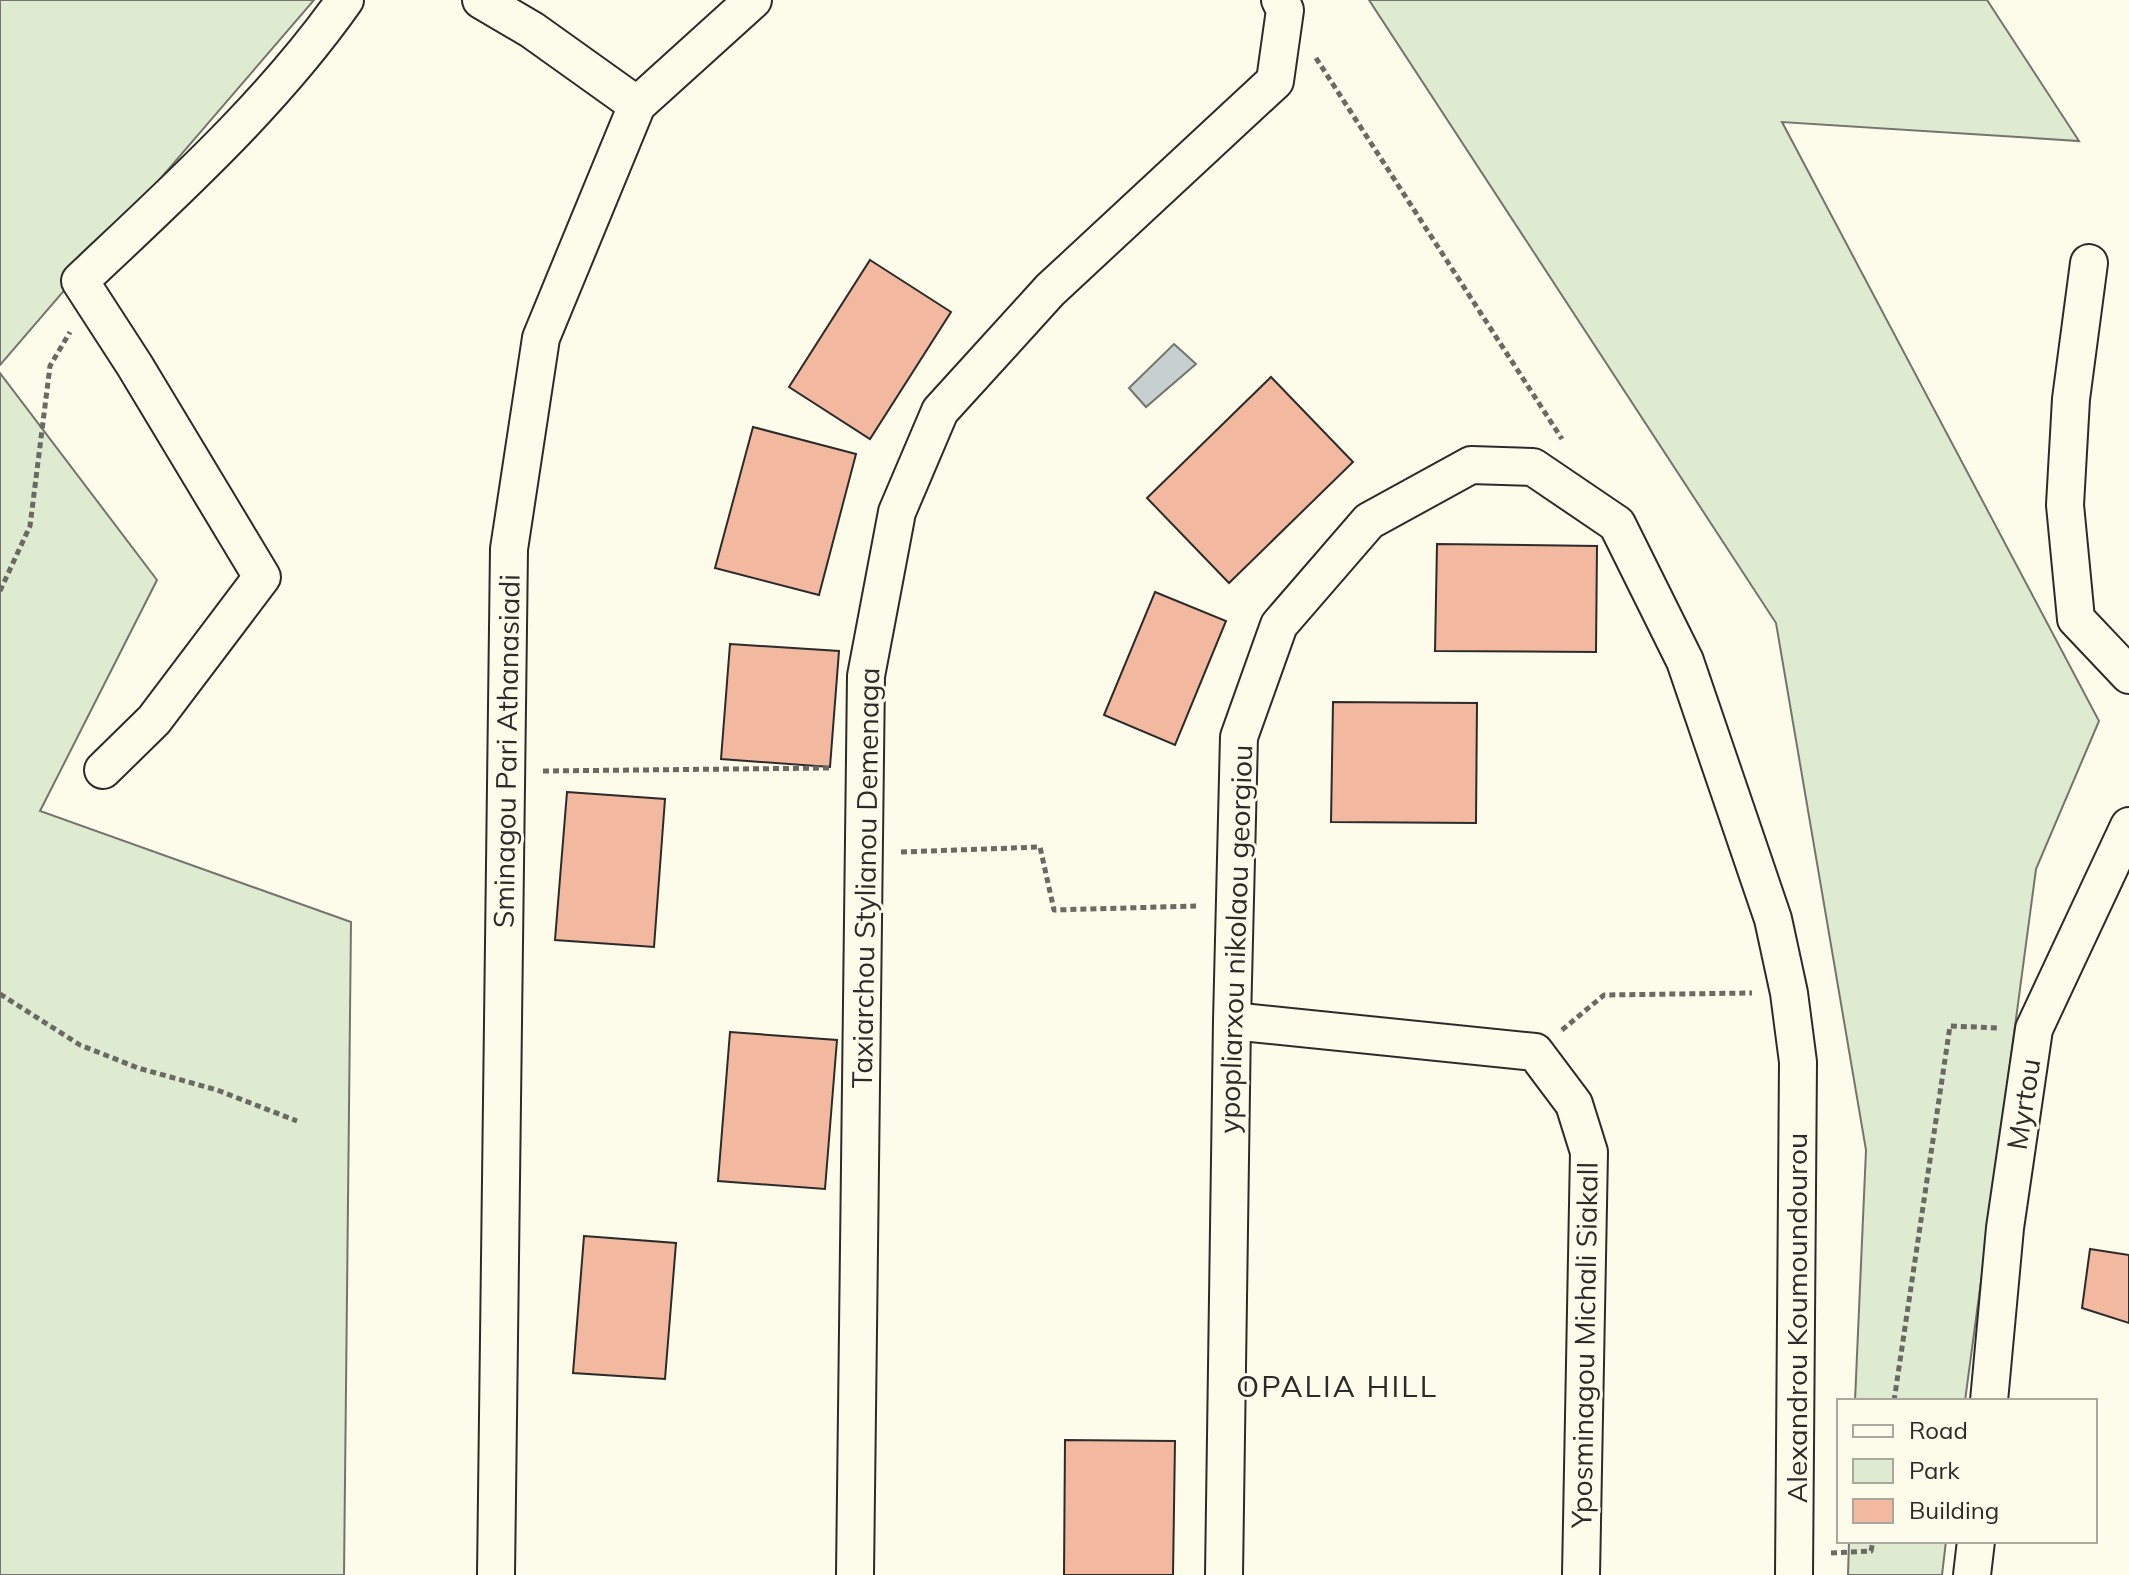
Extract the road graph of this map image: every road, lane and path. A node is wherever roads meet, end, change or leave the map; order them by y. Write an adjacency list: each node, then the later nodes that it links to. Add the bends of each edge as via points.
1 (345, 0): 7 (street, via 239,126 80,281)
2 (481, 0): 5 (street)
3 (753, 0): 5 (street, Sminagou Pari Athanasiadi)
4 (1283, 5): 8 (path); 11 (street, Taxiarchou Stylianou Demenaga, via 1275,81 1050,290 940,411 897,512 866,676)
5 (637, 105): 13 (street, Sminagou Pari Athanasiadi, via 541,338 509,549)
6 (2089, 263): 10 (street, via 2071,399 2065,505 2076,619)
7 (91, 297): 9 (path, via 50,366 30,526); 12 (street, via 262,577 154,720)
8 (1566, 445)
9 (0, 591)
10 (2129, 675)
11 (865, 767): 13 (path); 15 (street, Taxiarchou Stylianou Demenaga)
12 (103, 770)
13 (506, 771): 29 (street, Sminagou Pari Athanasiadi)
14 (2129, 826): 20 (street, Myrtou)
15 (864, 853): 16 (path, via 1040,847 1054,910); 30 (street, Taxiarchou Stylianou Demenaga)
16 (1234, 905): 17 (street, ypopliarxou nikolaou georgiou, via 1239,737 1279,625 1369,521 1471,465 1533,467 1617,524 1685,661 1773,919); 19 (street, ypopliarxou nikolaou georgiou)
17 (1789, 993): 21 (path, via 1604,995); 22 (street, ypopliarxou nikolaou georgiou)
18 (0, 994): 23 (path, via 80,1045)
19 (1232, 1021): 21 (street); 31 (street, ypopliarxou nikolaou georgiou)
20 (2034, 1029): 24 (path, via 1950,1026); 25 (street, Myrtou, via 2005,1228)
21 (1535, 1052): 32 (street, Yposminagou Michali Siakall, via 1574,1104 1589,1152)
22 (1798, 1062): 28 (street, Alexandrou Koumoundourou)
23 (297, 1121)
24 (1894, 1399)
25 (1989, 1399)
26 (1873, 1543): 28 (path, via 1871,1551)
27 (1976, 1543): 33 (street)
28 (1794, 1565)
29 (496, 1575)
30 (855, 1575)
31 (1224, 1575)
32 (1581, 1575)
33 (1972, 1575)

